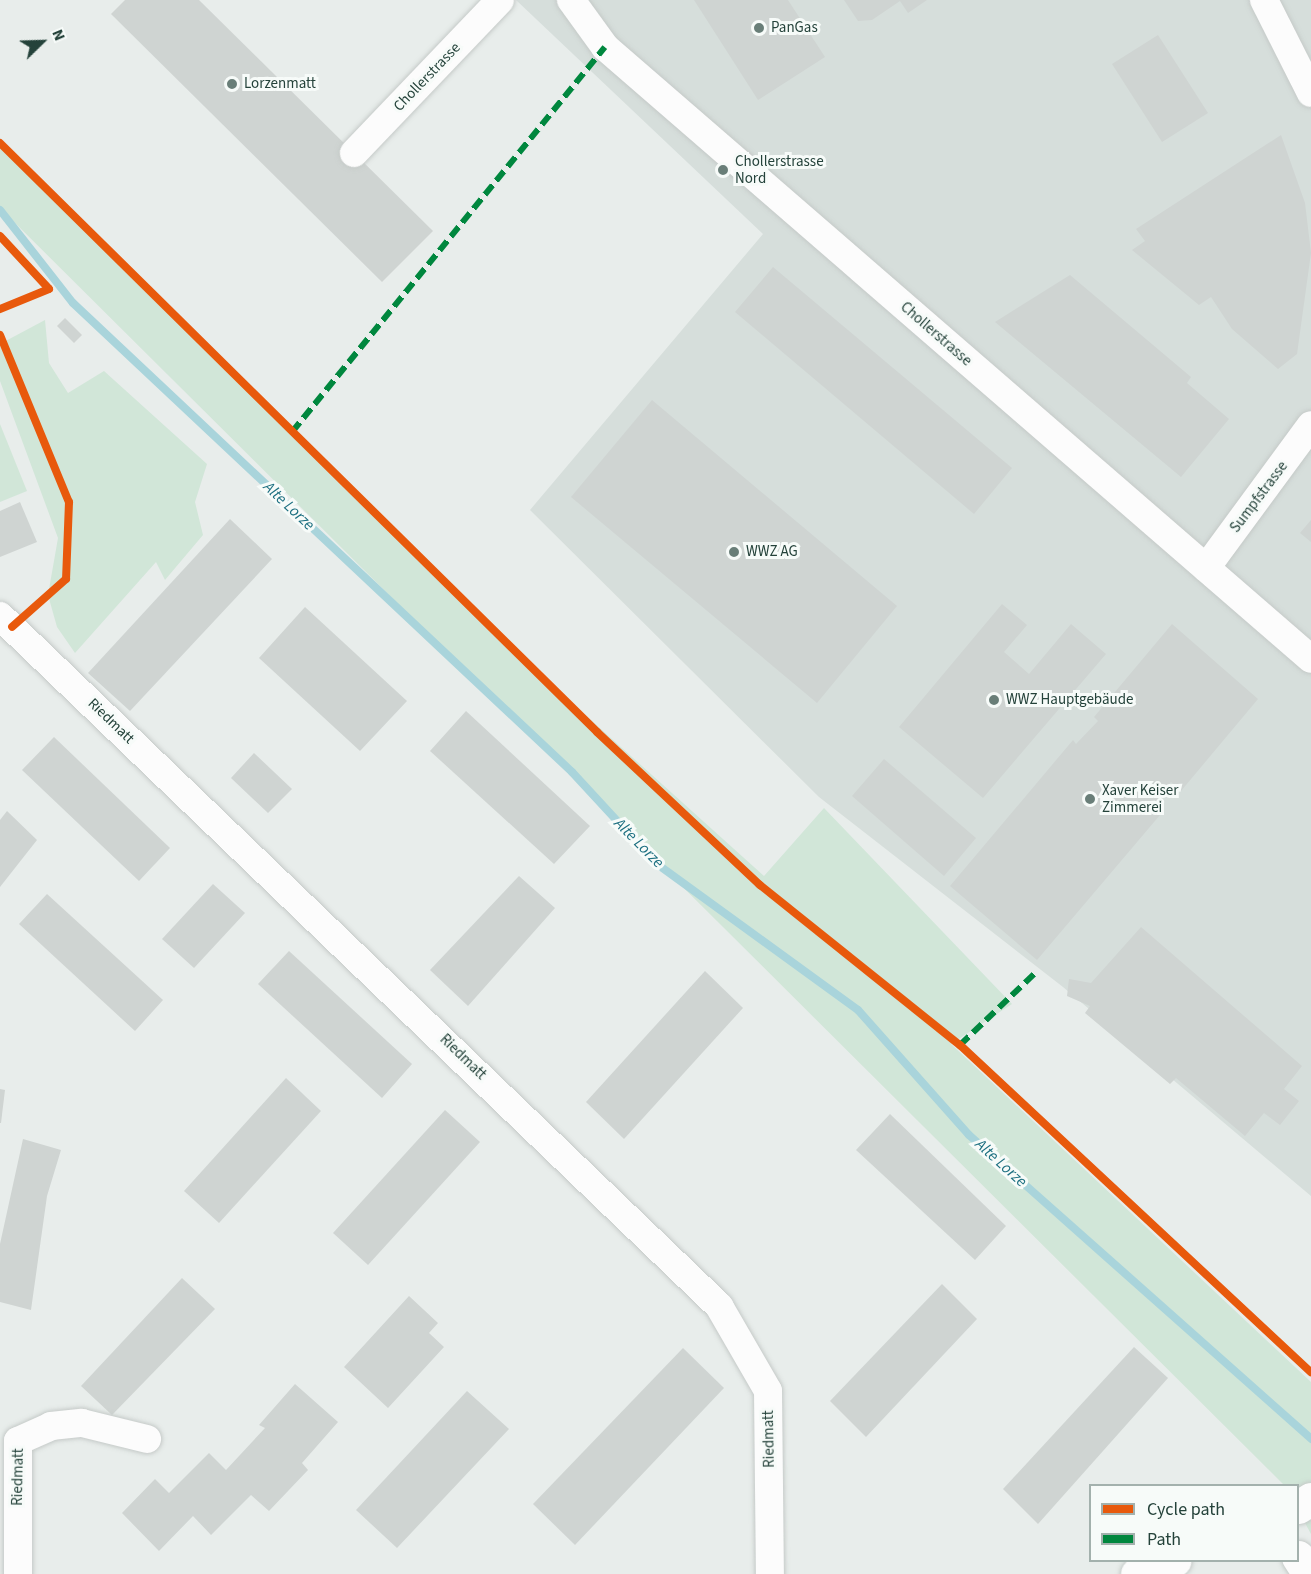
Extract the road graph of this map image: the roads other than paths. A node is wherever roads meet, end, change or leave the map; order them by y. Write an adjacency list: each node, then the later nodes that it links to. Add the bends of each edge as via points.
1 (500, 0): 5 (street, Chollerstrasse)
2 (571, 0): 7 (street, Chollerstrasse, via 604,47)
3 (1264, 0): 4 (street)
4 (1311, 93)
5 (354, 153)
6 (1311, 425): 7 (street, Sumpfstrasse)
7 (1206, 568): 9 (street, Chollerstrasse)
8 (0, 616): 14 (street, Riedmatt, via 719,1306 768,1391)
9 (1311, 659)
10 (147, 1439): 13 (street, Riedmatt, via 82,1423 51,1426 18,1441)
11 (1299, 1559): 16 (street)
12 (1170, 1562): 15 (street)
13 (18, 1574)
14 (770, 1574)
15 (1137, 1574)
16 (1309, 1574)

